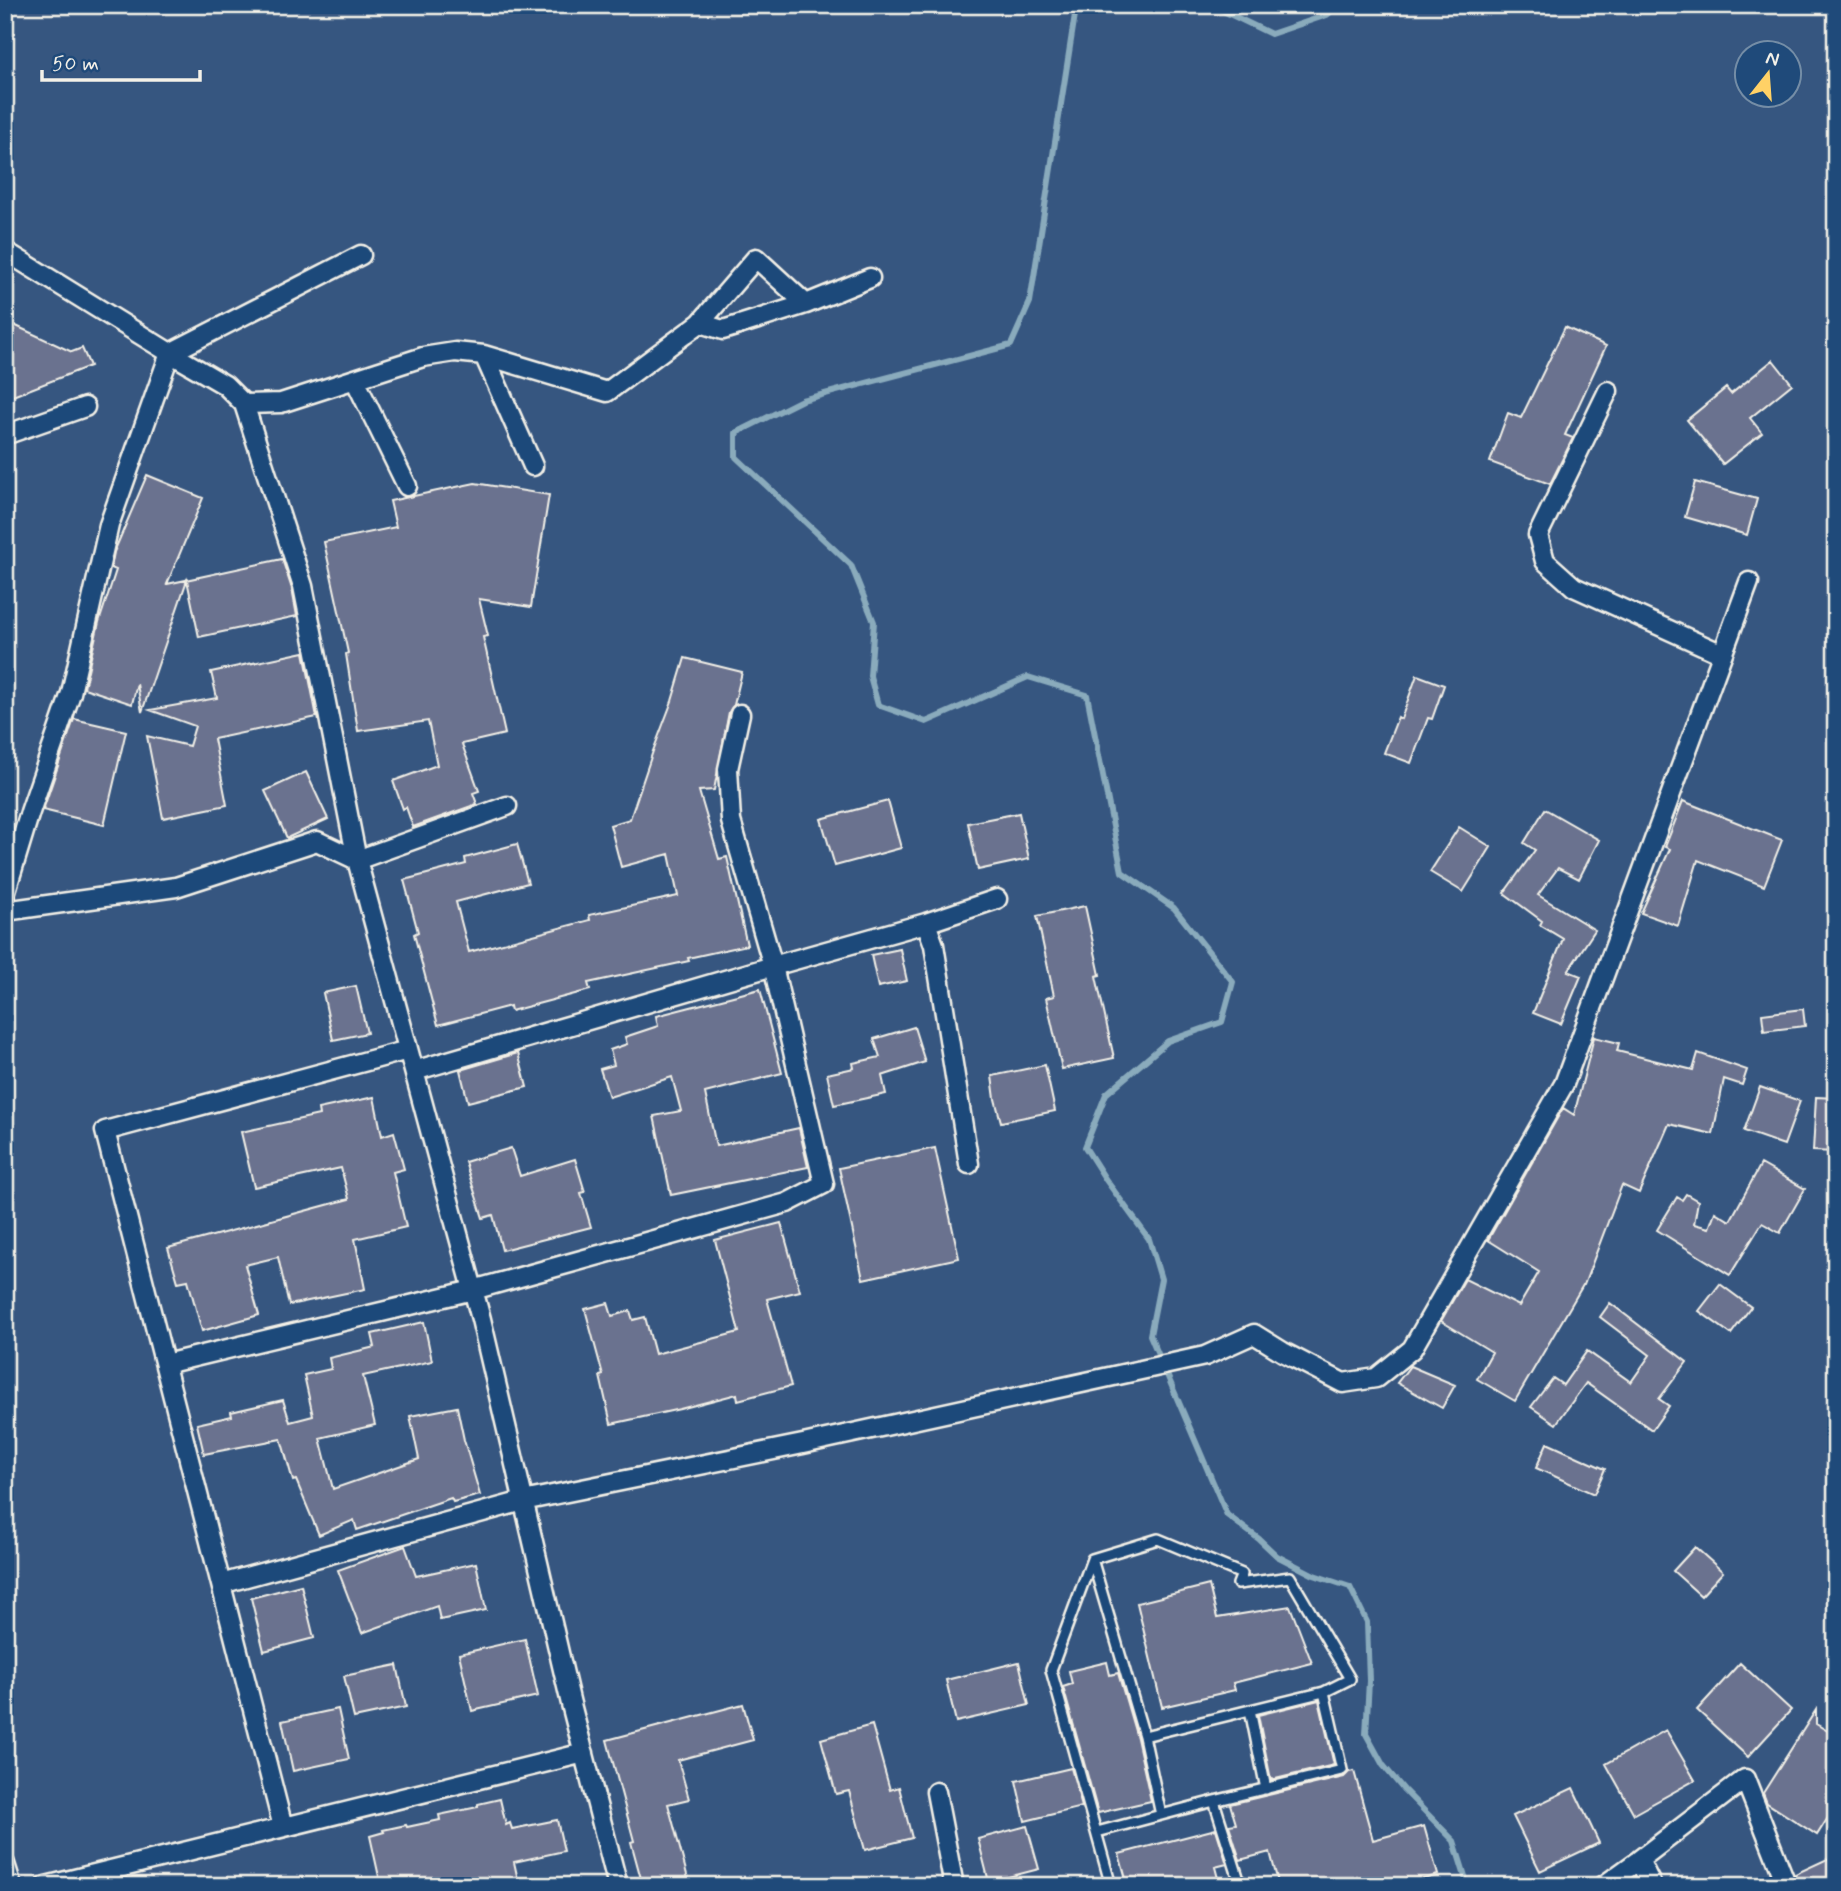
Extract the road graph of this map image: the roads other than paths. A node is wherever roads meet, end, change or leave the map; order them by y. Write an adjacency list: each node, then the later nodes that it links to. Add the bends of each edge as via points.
1 (5, 251): 6 (street)
2 (361, 255): 6 (street)
3 (870, 278): 4 (street)
4 (806, 304): 5 (street, via 723,330); 5 (street, via 756,258)
5 (700, 323): 7 (street, via 607,392)
6 (170, 353): 10 (street, via 225,384); 20 (street, via 109,525 71,692)
7 (484, 355): 8 (street, via 455,352 423,357); 13 (street)
8 (355, 380): 10 (street, via 281,403); 14 (street)
9 (1608, 391): 16 (street, via 1538,535 1545,561 1574,587)
10 (243, 404): 19 (street, via 303,586)
11 (85, 407): 12 (street)
12 (5, 435)
13 (533, 467)
14 (407, 486)
15 (1749, 583): 16 (street)
16 (1722, 654): 30 (street, via 1564,1084 1412,1349 1376,1378 1343,1383 1254,1334 1205,1356 1141,1371)
17 (740, 714): 24 (street, via 728,769 731,821)
18 (507, 806): 19 (street)
19 (357, 860): 22 (street, via 317,841 176,887); 25 (street)
20 (5, 894)
21 (998, 899): 23 (street)
22 (5, 911)
23 (926, 923): 24 (street); 27 (street)
24 (773, 966): 26 (street); 28 (street, via 824,1184 787,1203)
25 (408, 1050): 26 (street); 29 (street, via 105,1131)
26 (414, 1071): 28 (street)
27 (969, 1164)
28 (473, 1290): 29 (street); 30 (street)
29 (165, 1364): 32 (street)
30 (523, 1501): 32 (street); 36 (street)
31 (1092, 1559): 33 (lane, via 1158,1539 1242,1574 1238,1584 1290,1577 1350,1679); 35 (lane); 42 (lane, via 1051,1670)
32 (221, 1584): 41 (street)
33 (1324, 1692): 34 (lane); 37 (lane, via 1342,1770)
34 (1250, 1710): 35 (lane); 37 (lane)
35 (1144, 1736): 40 (lane)
36 (584, 1753): 41 (street); 47 (street)
37 (1266, 1789): 39 (lane)
38 (936, 1791): 48 (street)
39 (1214, 1801): 40 (lane); 50 (lane)
40 (1161, 1815): 42 (lane)
41 (283, 1827): 46 (street)
42 (1097, 1832): 49 (lane)
43 (1639, 1860): 51 (street); 52 (street); 53 (street, via 1745,1779)
44 (5, 1864): 45 (street)
45 (12, 1886)
46 (46, 1886)
47 (618, 1886)
48 (954, 1886)
49 (1111, 1886)
50 (1241, 1886)
51 (1603, 1886)
52 (1652, 1886)
53 (1787, 1886)

